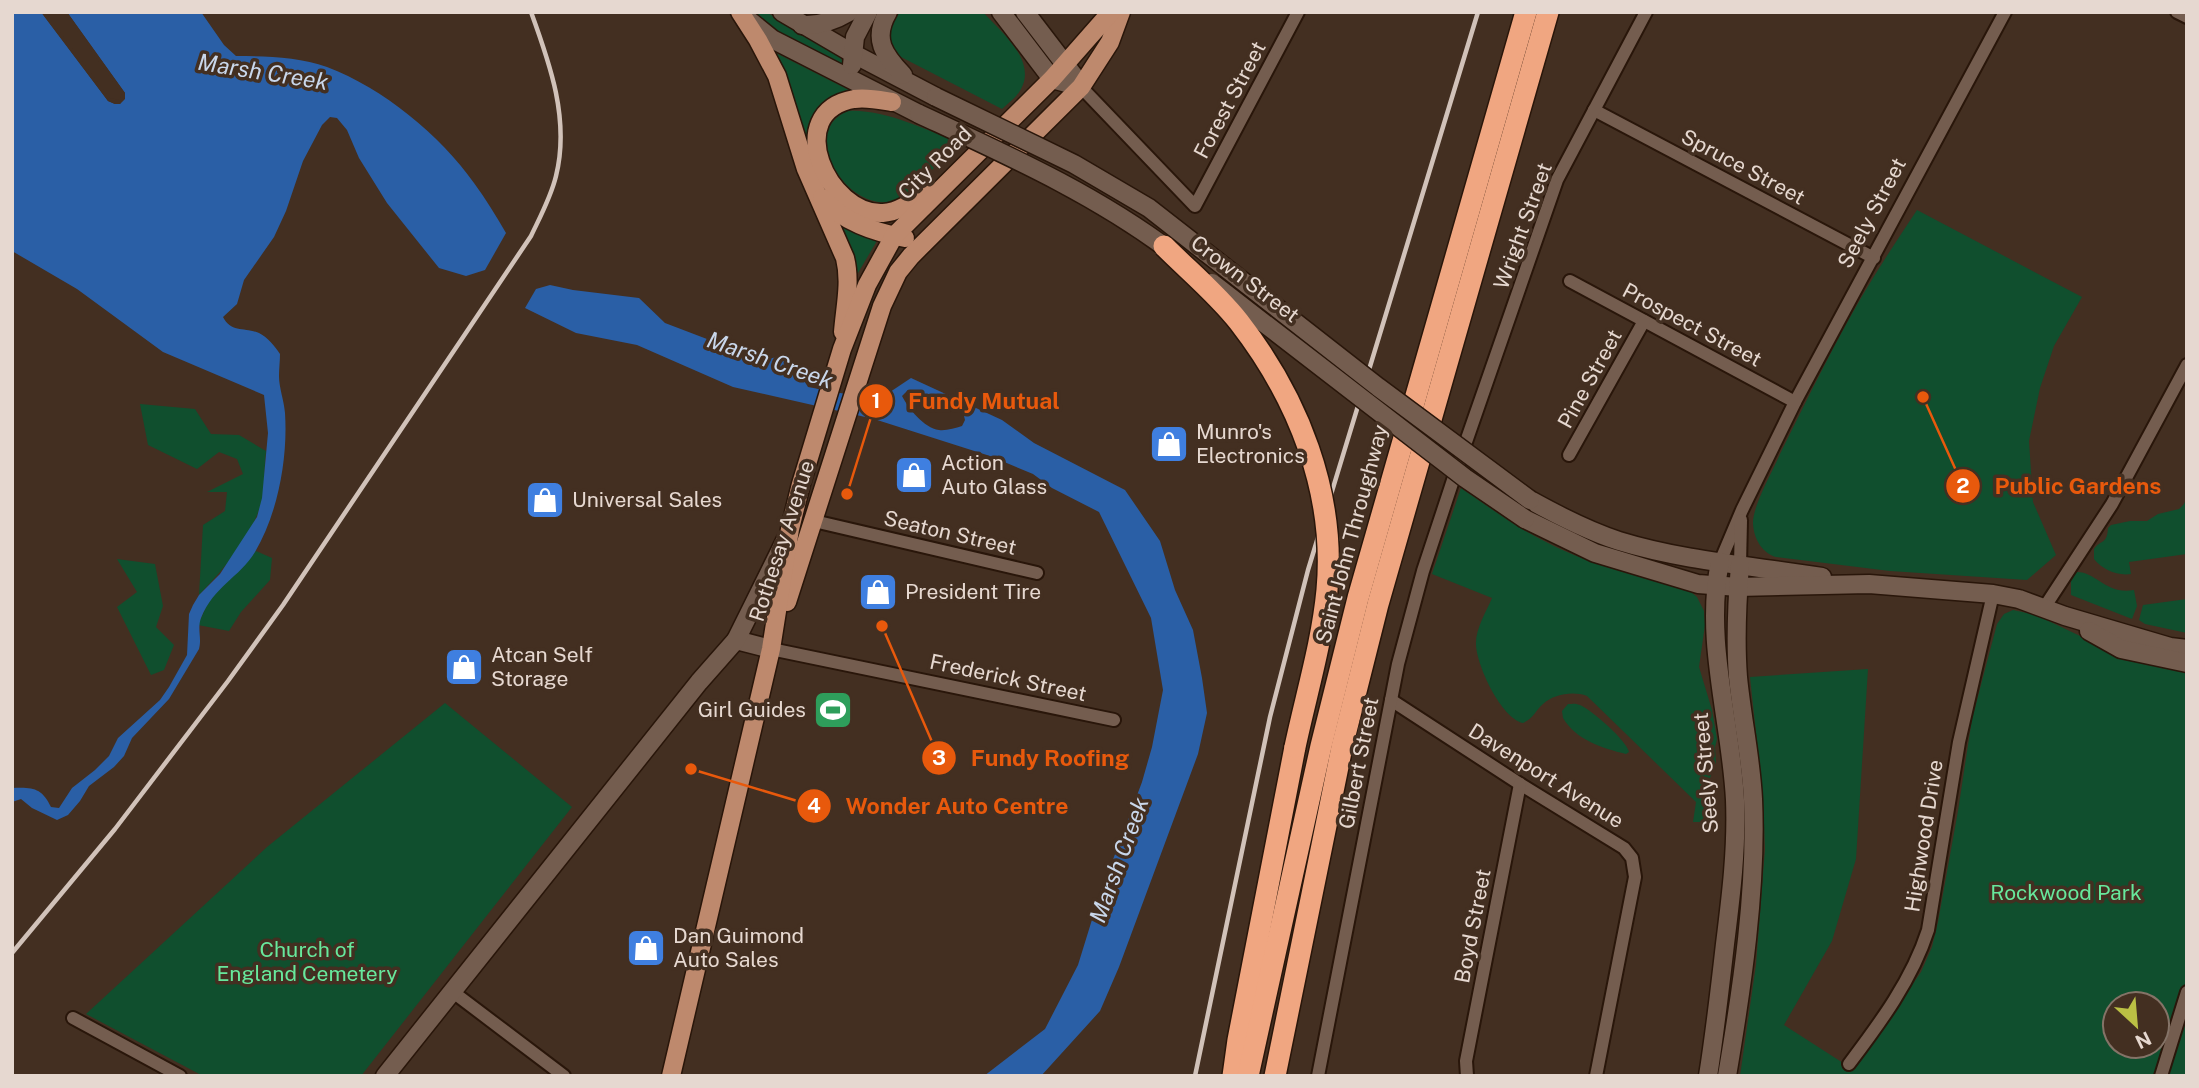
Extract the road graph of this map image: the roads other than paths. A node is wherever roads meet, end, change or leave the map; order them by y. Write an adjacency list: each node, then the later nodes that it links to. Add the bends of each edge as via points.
1 (740, 12): 21 (main road, Crown Street, via 772,39); 27 (main road, via 777,76)
2 (782, 12): 17 (main road, Crown Street)
3 (849, 12): 17 (main road, via 830,22)
4 (868, 12): 18 (main road)
5 (888, 12): 23 (main road, via 881,24 882,45 888,59)
6 (1001, 12): 20 (main road)
7 (1025, 12): 19 (main road)
8 (1111, 12): 19 (main road, City Road)
9 (1121, 12): 22 (main road, via 1110,42)
10 (1298, 12): 22 (street, Forest Street, via 1195,206)
11 (1526, 12): 68 (highway, Saint John Throughway, via 1358,598)
12 (1548, 12): 69 (highway, Saint John Throughway, via 1378,604 1342,747)
13 (1646, 12): 25 (street, Wright Street)
14 (2005, 12): 31 (street, Seely Street)
15 (2177, 12): 16 (street)
16 (2187, 18)
17 (802, 25): 18 (main road, Crown Street)
18 (852, 53): 21 (main road); 23 (main road, Crown Street)
19 (1066, 64): 20 (main road, City Road); 22 (main road)
20 (1052, 79): 22 (main road); 26 (main road, City Road)
21 (852, 81): 24 (main road, Crown Street)
22 (1081, 87): 29 (main road)
23 (915, 88): 43 (main road, Crown Street, bridge, via 1074,163 1149,208 1530,500 1619,541)
24 (892, 102): 26 (main road, via 841,103 821,120 816,150 822,167 855,205 884,213 902,208); 30 (main road, Crown Street, bridge, via 1063,183)
25 (1594, 110): 31 (street, Spruce Street); 39 (street, Wright Street, via 1545,211)
26 (967, 163): 28 (main road, City Road)
27 (813, 187): 28 (main road, via 842,216); 34 (main road, via 848,272)
28 (894, 236): 29 (main road); 34 (main road, City Road, via 866,285)
29 (926, 240): 41 (main road, Rothesay Avenue, via 891,286)
30 (1164, 246): 47 (main road, Crown Street, bridge, via 1525,519 1595,553); 67 (highway, bridge, via 1239,322 1287,399 1316,468 1328,533 1325,612)
31 (1874, 258): 37 (street, Seely Street)
32 (1570, 281): 33 (street, Prospect Street)
33 (1644, 321): 37 (street, Prospect Street); 38 (street, Pine Street)
34 (842, 349): 36 (main road, City Road)
35 (2187, 365): 50 (street, via 2112,505)
36 (835, 374): 42 (main road, Rothesay Avenue)
37 (1795, 402): 40 (street, Seely Street)
38 (1569, 455)
39 (1459, 462): 56 (street, Gilbert Street, via 1414,603)
40 (1741, 512): 43 (street, Seely Street); 44 (street, Seely Street)
41 (814, 522): 45 (street, Seaton Street); 53 (main road, Rothesay Avenue)
42 (790, 530): 52 (main road); 53 (main road, Rothesay Avenue)
43 (1720, 562): 44 (main road, Crown Street); 47 (main road, Seely Street)
44 (1740, 565): 46 (main road, Crown Street); 48 (main road, Seely Street)
45 (1037, 573)
46 (1868, 584): 48 (main road, Crown Street); 49 (main road)
47 (1715, 586): 48 (main road, Crown Street); 73 (main road, Seely Street, via 1735,827)
48 (1738, 587): 74 (main road, Seely Street, via 1738,677 1751,775 1753,836 1745,950)
49 (1993, 594): 50 (main road); 62 (street, Highwood Drive, via 1959,742 1928,930 1909,975)
50 (2044, 608): 51 (main road)
51 (2065, 616): 54 (main road); 55 (main road, via 2120,649)
52 (736, 640): 53 (main road); 59 (main road)
53 (771, 649): 57 (street, Frederick Street); 66 (main road)
54 (2187, 649)
55 (2187, 663)
56 (1391, 700): 58 (street, Davenport Avenue); 70 (street, Gilbert Street)
57 (1114, 720)
58 (1520, 784): 71 (street, Boyd Street, via 1466,1061); 72 (street, Davenport Avenue, via 1624,848 1634,864)
59 (453, 992): 64 (main road); 65 (street)
60 (2187, 992): 75 (street)
61 (73, 1018): 63 (street)
62 (1849, 1064)
63 (180, 1076)
64 (385, 1076)
65 (564, 1076)
66 (671, 1076)
67 (1233, 1076)
68 (1248, 1076)
69 (1275, 1076)
70 (1318, 1076)
71 (1467, 1076)
72 (1596, 1076)
73 (1708, 1076)
74 (1727, 1076)
75 (2161, 1076)

